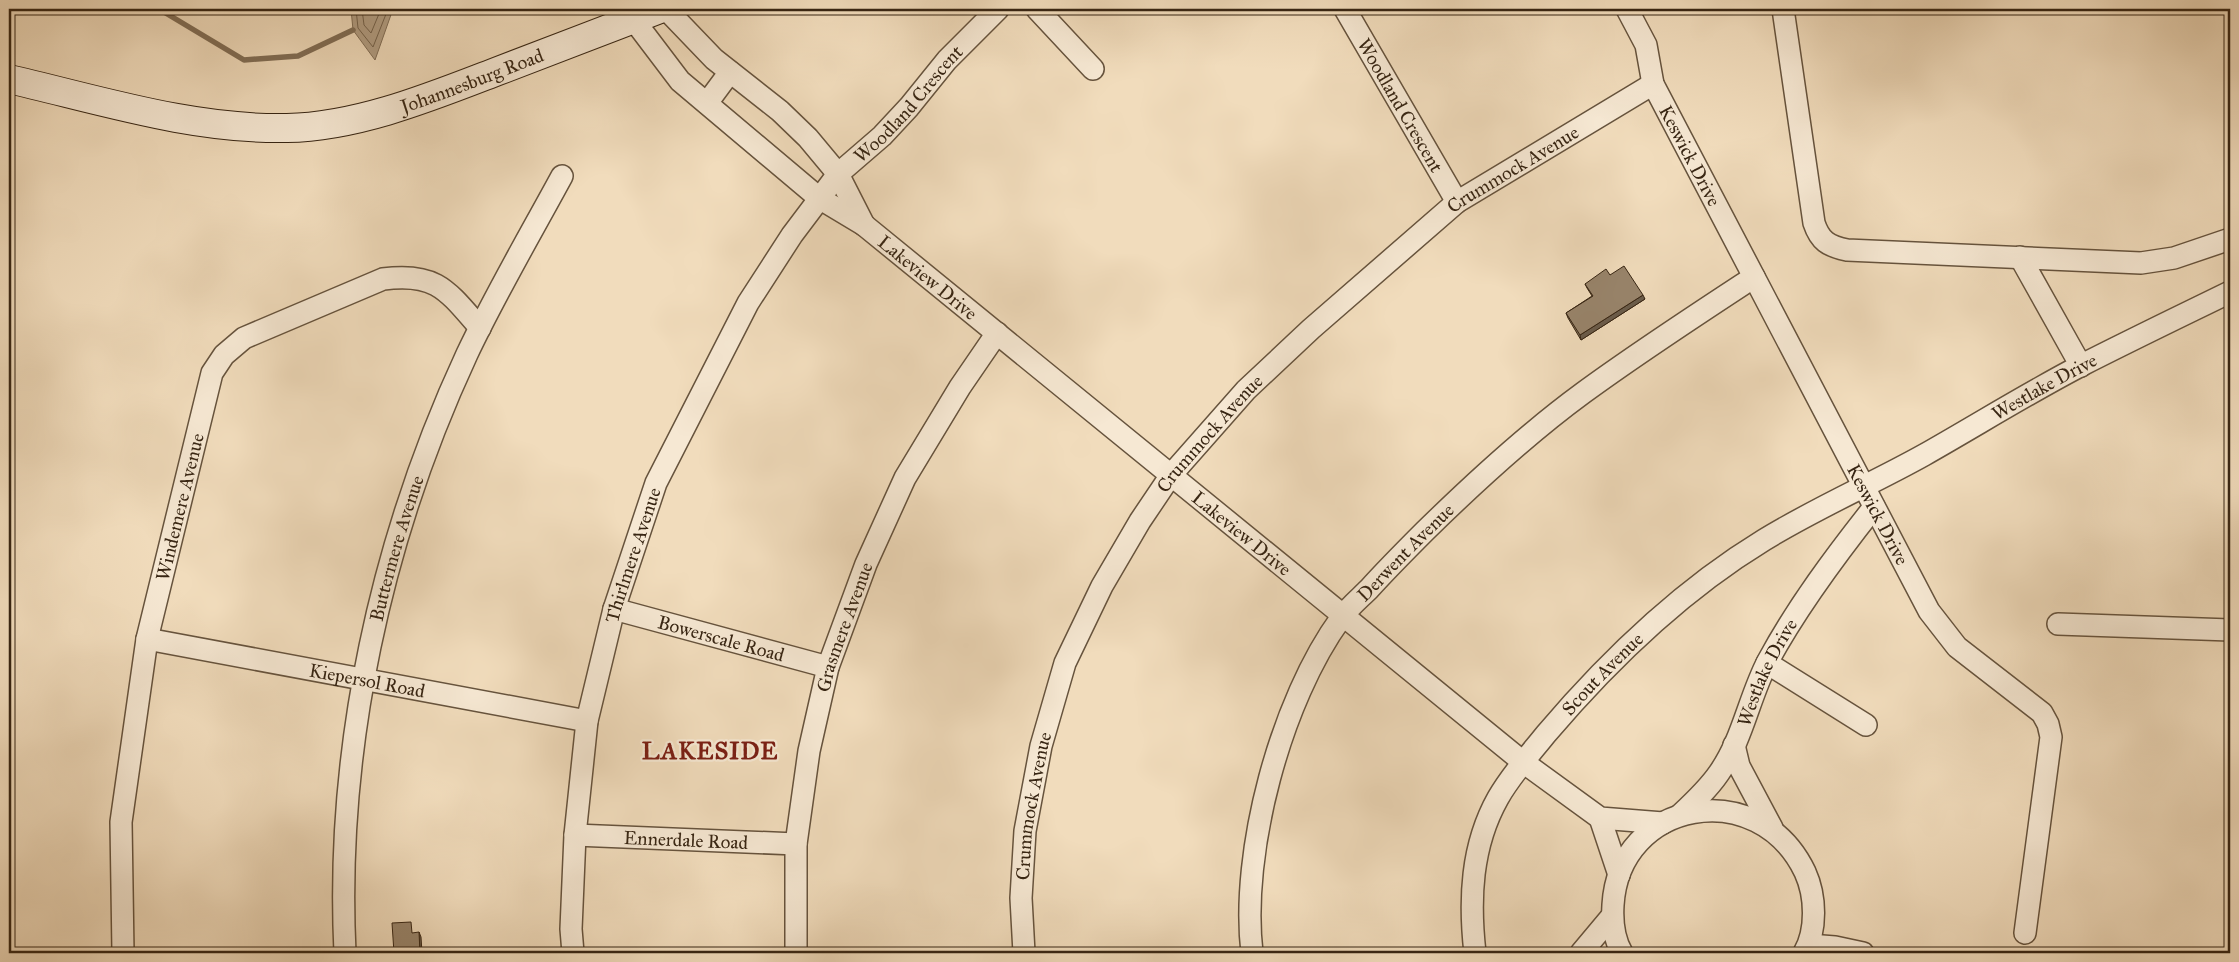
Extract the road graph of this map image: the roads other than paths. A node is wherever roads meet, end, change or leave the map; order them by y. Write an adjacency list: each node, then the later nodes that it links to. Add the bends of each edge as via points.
1 (660, 9): 8 (street, Johannesburg Road)
2 (666, 9): 10 (street, Lakeview Drive)
3 (998, 9): 14 (street, Woodland Crescent, via 947,60 882,136)
4 (1037, 9): 9 (street)
5 (1345, 9): 17 (street, Woodland Crescent)
6 (1627, 9): 12 (street, Keswick Drive, via 1646,45)
7 (1783, 9): 20 (street, via 1810,199 1819,238 1830,246 1847,250)
8 (625, 12): 11 (street, Johannesburg Road, via 451,89 372,115 319,126 256,128 198,122); 13 (street, Lakeview Drive, via 680,81)
9 (1093, 69)
10 (730, 72): 13 (street); 14 (street, Lakeview Drive, via 808,138)
11 (9, 79)
12 (1653, 84): 17 (street, Crummock Avenue); 21 (street, Keswick Drive)
13 (707, 103): 16 (street, Lakeview Drive)
14 (838, 174): 16 (street, Woodland Crescent); 18 (street, Lakeview Drive)
15 (562, 176): 23 (street, Buttermere Avenue)
16 (819, 198): 18 (street, Lakeview Drive); 29 (street, Thirlmere Avenue, via 748,303 660,474)
17 (1457, 202): 26 (street, Crummock Avenue, via 1246,390)
18 (864, 225): 24 (street, Lakeview Drive)
19 (2230, 239): 20 (street, via 2174,258 2142,263)
20 (2020, 257): 25 (street)
21 (1754, 277): 27 (street, Keswick Drive); 30 (street, Derwent Avenue, via 1582,394 1523,441 1430,526)
22 (2230, 292): 25 (street, Westlake Drive)
23 (480, 328): 33 (street, Windemere Avenue, via 446,291 426,279 404,276 383,279 244,338 224,355 212,373); 36 (street, Buttermere Avenue, via 420,469 389,569)
24 (997, 333): 26 (street, Lakeview Drive); 35 (street, Grasmere Avenue, via 904,478 866,564)
25 (2081, 366): 27 (street, Westlake Drive)
26 (1171, 475): 30 (street, Lakeview Drive); 54 (street, Crummock Avenue, via 1102,586 1064,663 1041,746 1025,832 1021,898)
27 (1864, 488): 28 (street, Keswick Drive); 40 (street, Scout Avenue, via 1765,539 1721,568 1618,657)
28 (1874, 507): 34 (street, Westlake Drive); 48 (street, Keswick Drive, via 1928,611 1943,632 1957,647 2042,713 2048,724 2052,737)
29 (614, 609): 35 (street, Bowerscale Road); 37 (street, Thirlmere Avenue)
30 (1342, 616): 40 (street, Lakeview Drive); 55 (street, Derwent Avenue, via 1311,665 1286,728 1263,803 1252,874)
31 (2058, 624): 32 (street)
32 (2230, 630)
33 (147, 639): 36 (street, Kiepersol Road); 50 (street, Windemere Avenue, via 121,822)
34 (1767, 663): 38 (street); 39 (street, Westlake Drive)
35 (828, 667): 45 (street, Grasmere Avenue, via 809,750)
36 (363, 680): 37 (street, Kiepersol Road); 51 (street, Buttermere Avenue, via 346,817)
37 (587, 721): 44 (street, Thirlmere Avenue)
38 (1866, 725)
39 (1734, 745): 42 (street, Westlake Drive, via 1707,789); 43 (street, Westlake Drive, via 1738,766)
40 (1523, 762): 41 (street, Lakeview Drive); 56 (street, Scout Avenue, via 1497,799 1480,842 1471,884)
41 (1600, 818): 42 (street); 46 (street)
42 (1670, 820): 43 (street, via 1702,810 1727,811 1752,818); 46 (street, Westlake Drive, via 1636,845)
43 (1774, 830): 49 (street, via 1796,853 1810,882 1814,914)
44 (575, 835): 45 (street, Ennerdale Road); 52 (street, Thirlmere Avenue)
45 (796, 844): 53 (street, Grasmere Avenue)
46 (1618, 875): 47 (street)
47 (1612, 916): 57 (street); 58 (street)
48 (2025, 933)
49 (1806, 949): 59 (street, via 1835,947)
50 (123, 953)
51 (345, 953)
52 (572, 953)
53 (796, 953)
54 (1024, 953)
55 (1252, 953)
56 (1475, 953)
57 (1580, 953)
58 (1622, 953)
59 (1863, 953)

